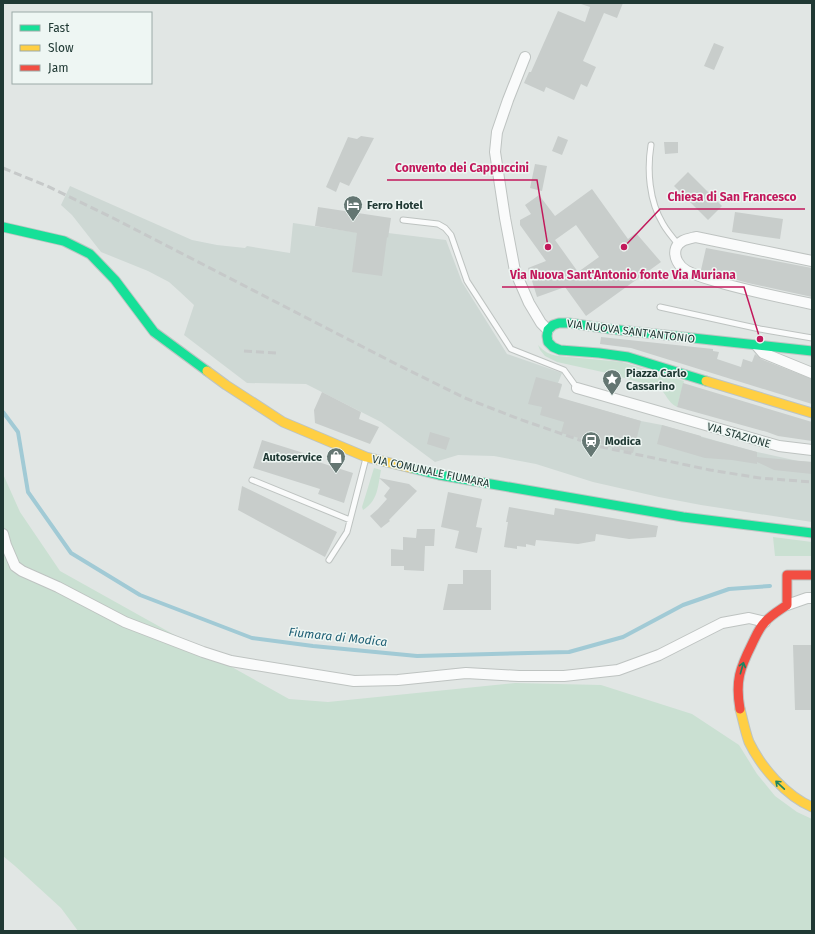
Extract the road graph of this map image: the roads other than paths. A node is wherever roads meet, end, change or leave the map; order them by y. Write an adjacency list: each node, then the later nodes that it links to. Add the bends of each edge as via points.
1 (525, 56): 9 (street, via 497,132 495,152 515,271 529,303)
2 (651, 145): 5 (lane, via 649,160 653,198 662,223)
3 (403, 220): 14 (lane, via 438,224 445,228 451,235 467,280 511,349 564,370)
4 (3, 227): 17 (street, VIA COMUNALE FIUMARA, via 64,241 90,254 115,280 154,332 226,385 283,422)
5 (678, 244): 6 (street, via 696,237); 7 (street, via 676,257 679,265 686,271 740,288)
6 (812, 261)
7 (812, 304)
8 (660, 307): 10 (lane)
9 (548, 330): 11 (street, VIA NUOVA SANT'ANTONIO, via 553,325 569,323); 15 (street, via 548,342 560,350 628,358)
10 (812, 338)
11 (757, 346): 12 (street, VIA NUOVA SANT'ANTONIO); 13 (street, via 763,354)
12 (812, 352)
13 (812, 373)
14 (577, 388): 16 (street, VIA STAZIONE, via 779,446)
15 (812, 413)
16 (812, 450)
17 (366, 457): 19 (lane); 20 (street, VIA COMUNALE FIUMARA, via 455,478 683,516)
18 (252, 480): 19 (lane)
19 (350, 520): 22 (lane, via 347,532)
20 (812, 533)
21 (3, 534): 26 (street, via 15,566 125,622 231,661 354,681 398,680 466,673 564,676 618,670 659,655 722,623 749,618)
22 (329, 560)
23 (812, 575): 25 (street, via 787,575)
24 (812, 598): 25 (street)
25 (786, 605): 26 (street)
26 (765, 622): 27 (street, one-way to 26, via 792,796 777,783 759,760 743,726 738,686 742,667 756,635)
27 (812, 807)

